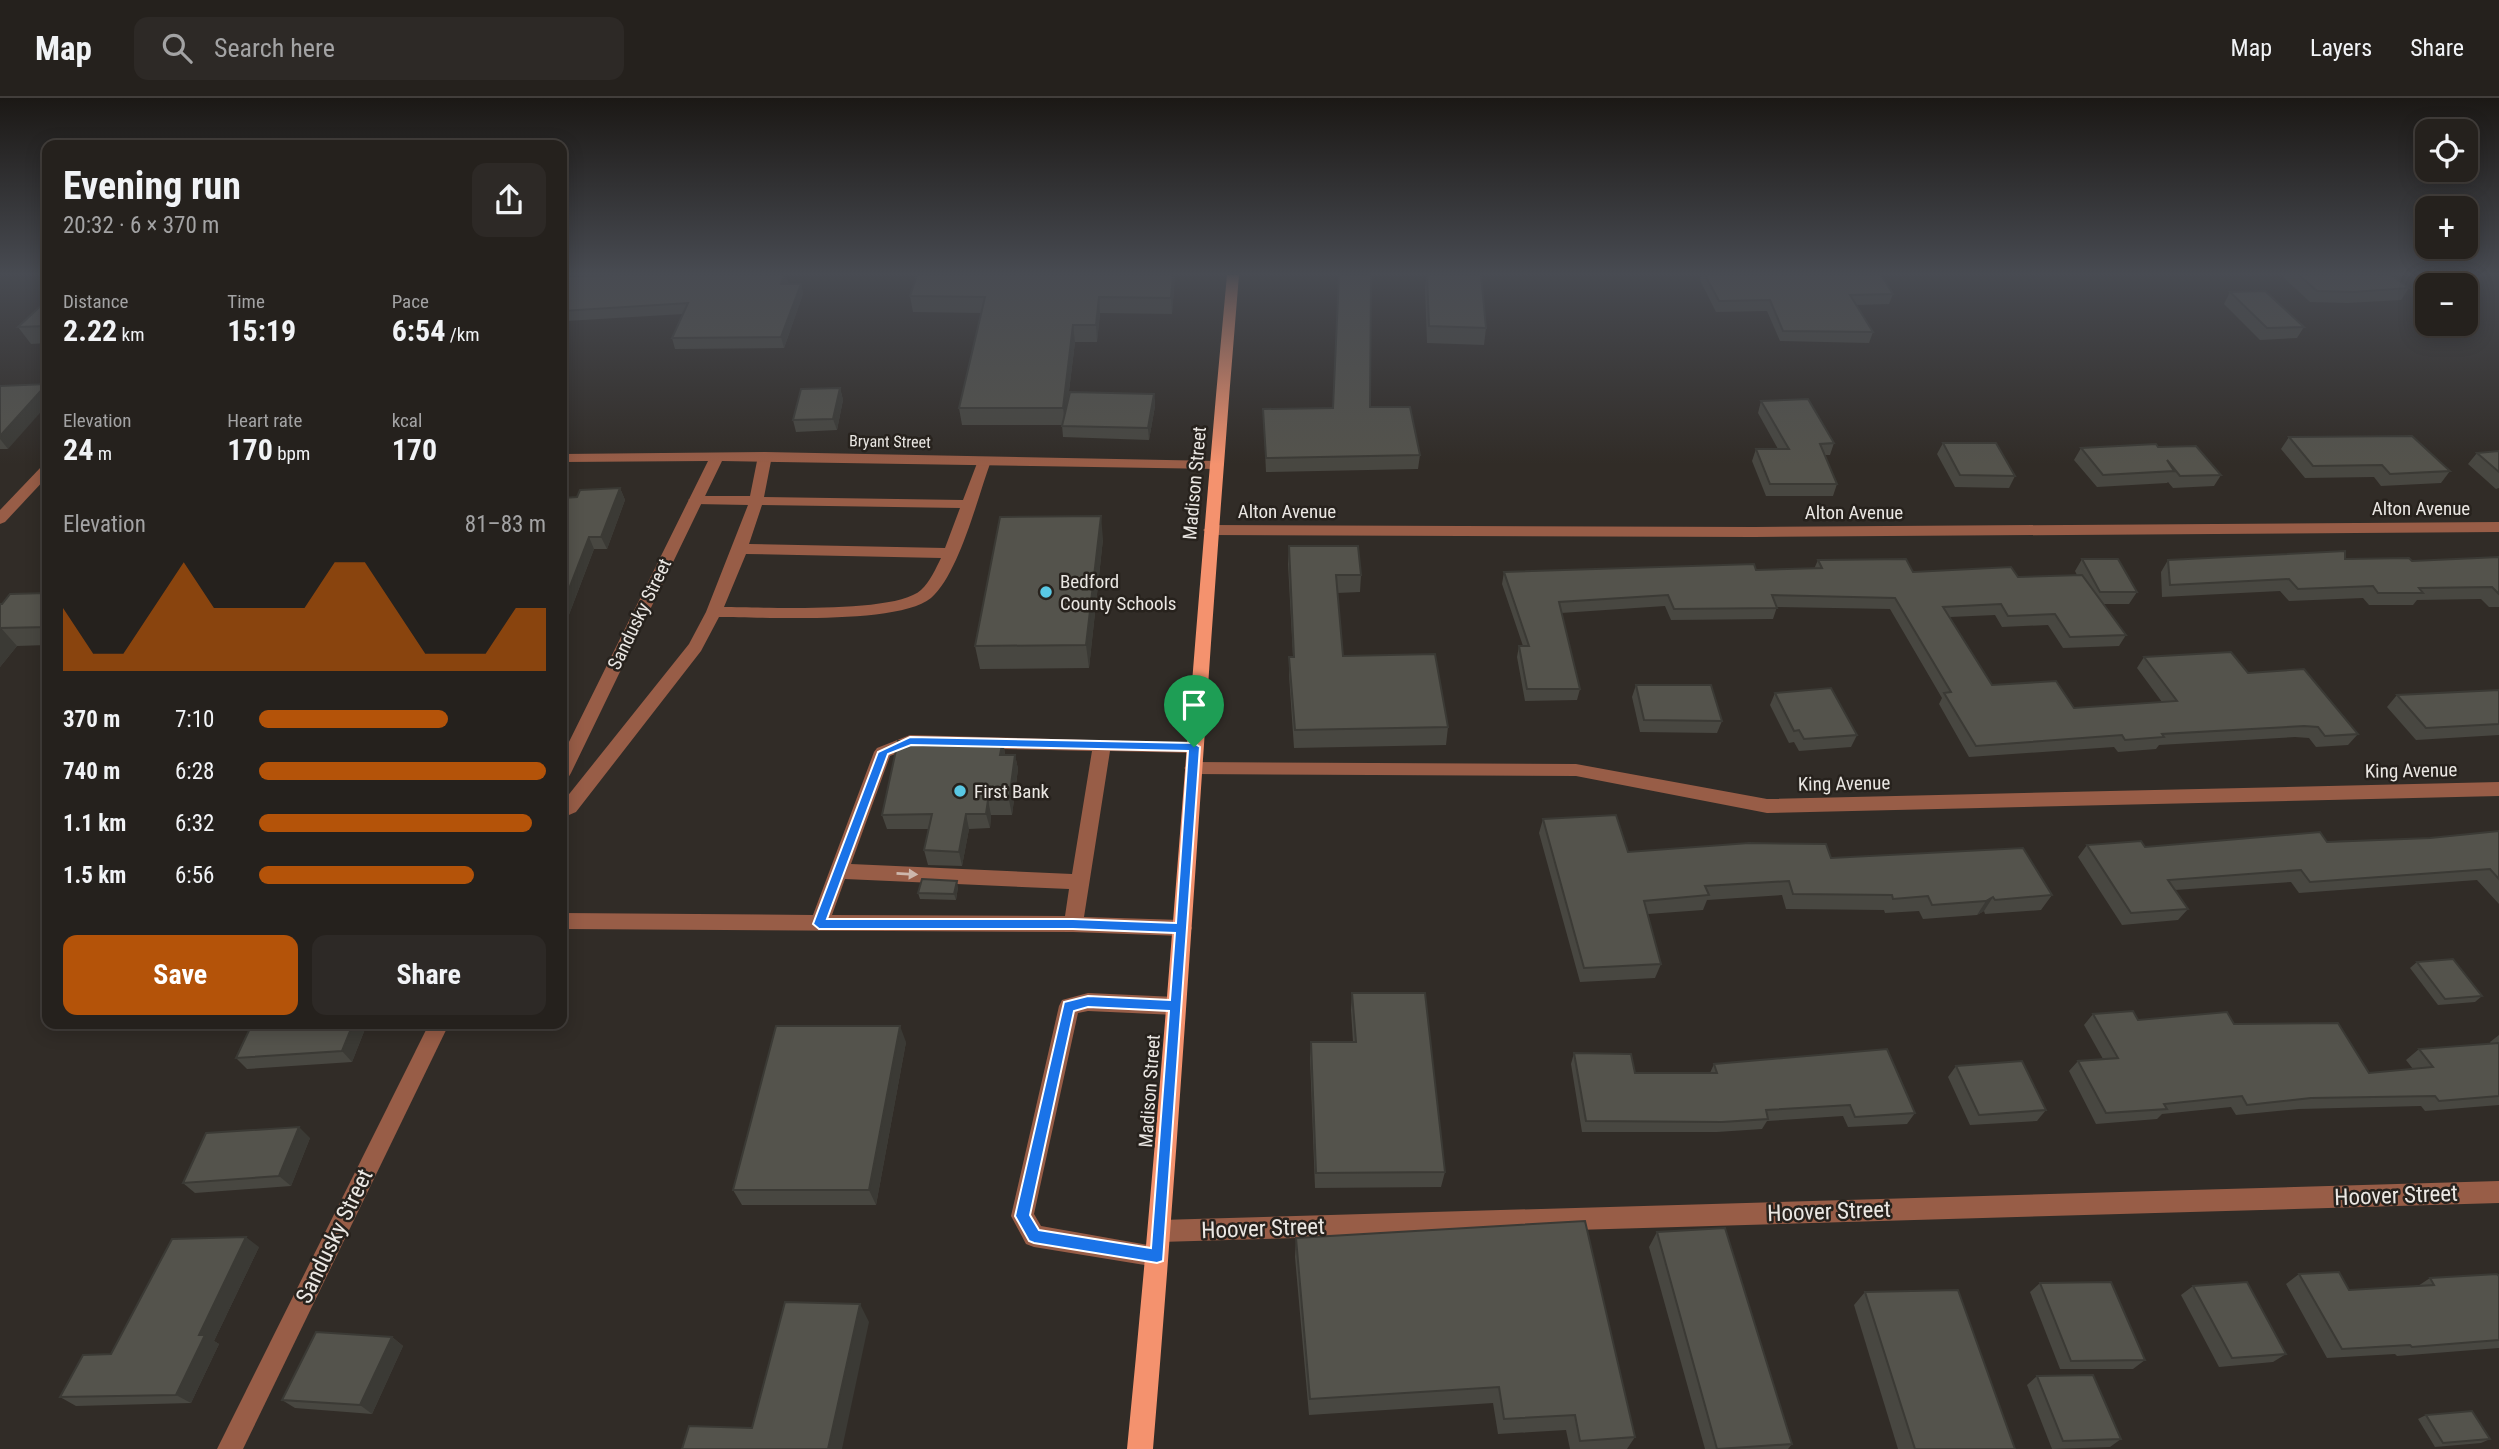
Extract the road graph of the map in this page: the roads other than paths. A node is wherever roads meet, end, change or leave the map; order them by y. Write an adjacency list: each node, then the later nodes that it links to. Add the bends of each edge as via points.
1 (1228, 338): 6 (main road, Madison Street)
2 (717, 456): 3 (street, Bryant Street); 4 (street, Bryant Street); 8 (street, Sandusky Street)
3 (765, 456): 5 (street, Bryant Street); 9 (street)
4 (567, 458)
5 (984, 461): 6 (street, Bryant Street); 10 (street)
6 (1217, 465): 13 (main road, Madison Street)
7 (42, 474): 11 (street)
8 (695, 500): 9 (street); 19 (street, Sandusky Street)
9 (756, 502): 10 (street); 14 (street)
10 (967, 504): 15 (street)
11 (0, 519)
12 (2499, 527): 13 (street, Alton Avenue)
13 (1210, 530): 18 (main road, Madison Street)
14 (740, 549): 15 (street); 16 (street)
15 (948, 553): 16 (street, via 942,571 924,596 886,609)
16 (714, 612): 22 (street, via 695,647)
17 (1102, 745): 18 (street); 23 (street, via 910,741 883,752); 24 (street)
18 (1194, 747): 20 (main road, Madison Street)
19 (567, 763)
20 (1193, 768): 21 (street, King Avenue, via 1576,770 1767,806); 28 (main road, Madison Street)
21 (2499, 789)
22 (567, 808)
23 (839, 871): 24 (street, one-way to 24); 26 (street)
24 (1079, 882): 27 (street)
25 (567, 921): 26 (street)
26 (819, 924): 27 (street)
27 (1073, 924): 28 (street)
28 (1182, 928): 29 (main road, Madison Street)
29 (1176, 1006): 32 (main road, Madison Street); 33 (street, via 1088,1002 1069,1006 1022,1216 1034,1236)
30 (437, 1029): 34 (street, Sandusky Street)
31 (2499, 1192): 32 (street, Hoover Street)
32 (1160, 1231): 33 (main road, Madison Street)
33 (1157, 1256): 35 (main road, Madison Street)
34 (230, 1449)
35 (1140, 1449)

